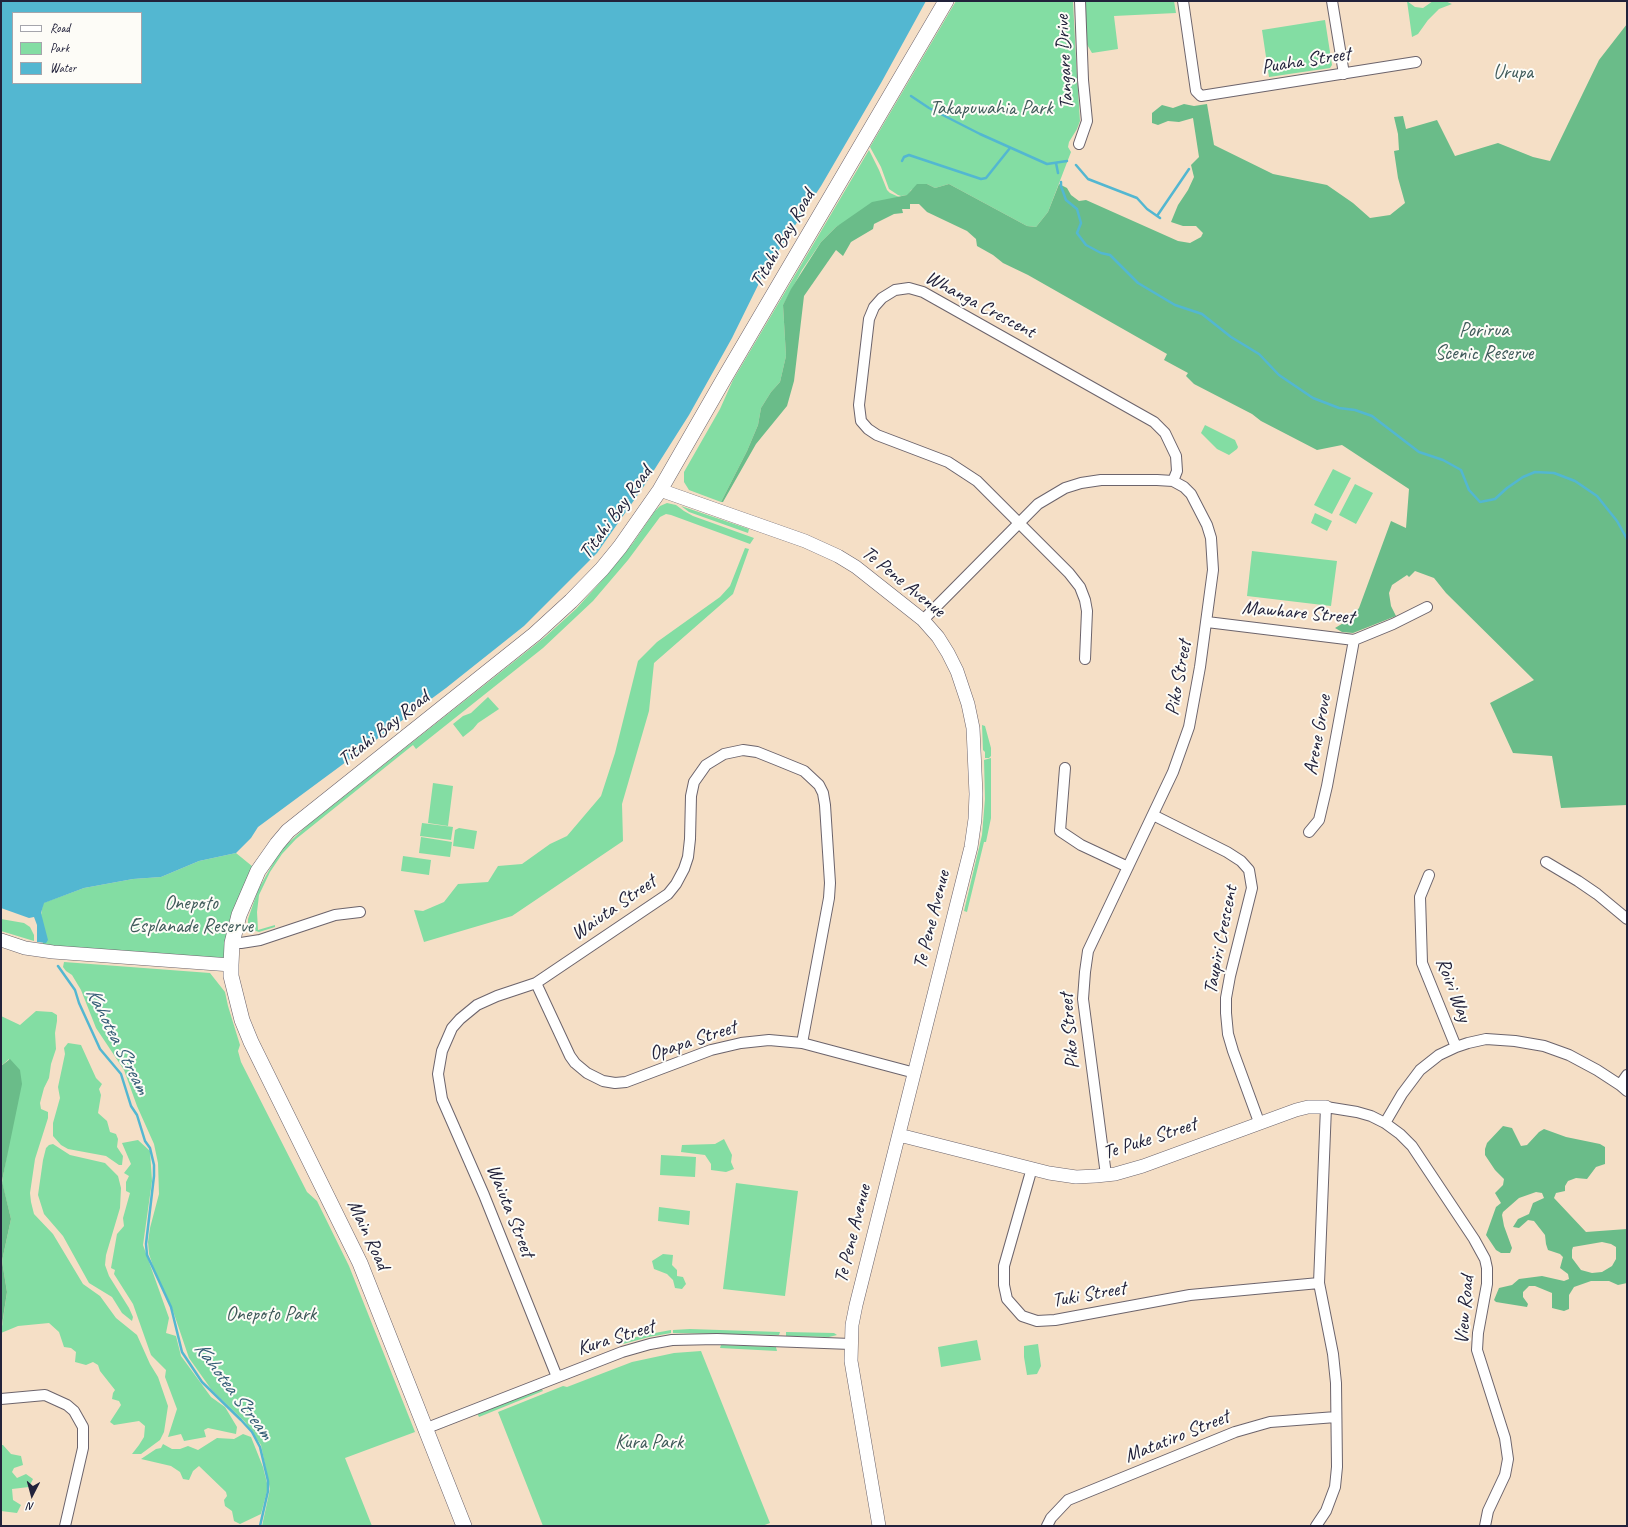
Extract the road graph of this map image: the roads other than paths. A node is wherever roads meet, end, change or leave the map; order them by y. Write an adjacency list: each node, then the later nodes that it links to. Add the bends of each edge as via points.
1 (946, 1): 9 (main road, Titahi Bay Road)
2 (1080, 1): 7 (street, Tangare Drive, via 1086,121)
3 (1183, 1): 6 (street, Puaha Street, via 1196,91 1201,96)
4 (1332, 1): 6 (street)
5 (1416, 62): 6 (street, Puaha Street)
6 (1344, 74)
7 (1079, 144)
8 (1173, 481): 10 (street, via 1115,480 1081,483 1065,488 1038,504); 10 (street, Whanga Crescent, via 1176,456 1165,433 1154,422 923,292 905,288 889,293 877,303 869,319 859,405 861,421 877,434 959,468 977,481); 13 (street, Piko Street, via 1192,494 1211,538 1214,570)
9 (660, 490): 12 (street, Te Pene Avenue, via 804,541 838,556 856,567); 25 (main road, Titahi Bay Road, via 602,569 546,624 288,831 258,870 239,915)
10 (1019, 522): 12 (street); 15 (street, Whanga Crescent, via 1080,587 1086,611)
11 (1427, 607): 14 (street, Mawhare Street)
12 (923, 620): 30 (street, Te Pene Avenue, via 948,652 963,685 973,728 976,794 971,847)
13 (1207, 622): 14 (street, Mawhare Street); 17 (street, Piko Street, via 1189,727 1173,772)
14 (1354, 640): 18 (street, Arene Grove, via 1327,786 1319,820)
15 (1085, 660)
16 (1065, 768): 20 (street, via 1060,831 1081,845)
17 (1153, 815): 20 (street, Piko Street); 34 (street, Taupiri Crescent, via 1227,852 1242,861 1249,870 1252,888 1230,976 1226,1014 1233,1051)
18 (1309, 832)
19 (1546, 862): 23 (street, via 1597,894)
20 (1128, 867): 38 (street, Piko Street, via 1088,951 1082,999)
21 (1429, 875): 29 (street, Roiri Way, via 1420,897 1422,963)
22 (360, 912): 25 (street, via 335,915 260,940)
23 (1627, 919)
24 (1, 940): 26 (street, via 25,948 53,952)
25 (232, 943): 26 (main road, Titahi Bay Road)
26 (231, 965): 44 (main road, Main Road, via 236,999 251,1042 360,1263)
27 (536, 983): 28 (street, Opapa Street, via 570,1056 587,1073 603,1081 615,1083 637,1079 710,1050 727,1046 769,1040); 28 (street, Waiuta Street, via 668,894 679,879 688,857 694,782 706,765 724,754 743,750 757,752 804,771 819,784 823,792 830,898); 41 (street, Waiuta Street, via 487,1000 468,1011 452,1028 446,1040 440,1056 438,1074 442,1099 484,1195)
28 (802, 1043): 30 (street, Opapa Street)
29 (1456, 1047): 32 (street, via 1502,1039 1544,1046 1569,1055); 35 (street, via 1439,1055 1420,1070)
30 (914, 1073): 36 (street, Te Pene Avenue)
31 (1627, 1075): 32 (street)
32 (1624, 1088)
33 (1326, 1107): 34 (street, Te Puke Street, via 1296,1110); 35 (street, Te Puke Street, via 1357,1112); 39 (street)
34 (1259, 1122): 38 (street, Te Puke Street, via 1143,1166)
35 (1385, 1123): 50 (street, View Road, via 1408,1142 1422,1158 1474,1239 1487,1268 1477,1350 1506,1443 1508,1459 1505,1475 1486,1516)
36 (899, 1135): 37 (street, Te Puke Street); 40 (street, Te Pene Avenue, via 856,1305)
37 (1032, 1168): 38 (street, Te Puke Street, via 1067,1176); 39 (street, Tuki Street, via 1004,1266 1007,1299 1022,1316 1037,1321 1055,1320 1190,1295)
38 (1106, 1175)
39 (1319, 1283): 43 (street, via 1333,1354)
40 (851, 1344): 41 (street, Kura Street, via 717,1339 672,1340 627,1350); 47 (street, Te Pene Avenue, via 851,1361)
41 (557, 1377): 44 (street, Kura Street)
42 (1, 1398): 45 (street, via 45,1395 67,1405 74,1411 82,1426 83,1448)
43 (1336, 1417): 48 (street, Matatiro Street, via 1270,1422 1235,1432 1068,1500); 49 (street, via 1335,1487 1326,1511)
44 (427, 1428): 46 (main road, Main Road)
45 (65, 1526)
46 (464, 1526)
47 (879, 1526)
48 (1047, 1526)
49 (1316, 1526)
50 (1485, 1526)

